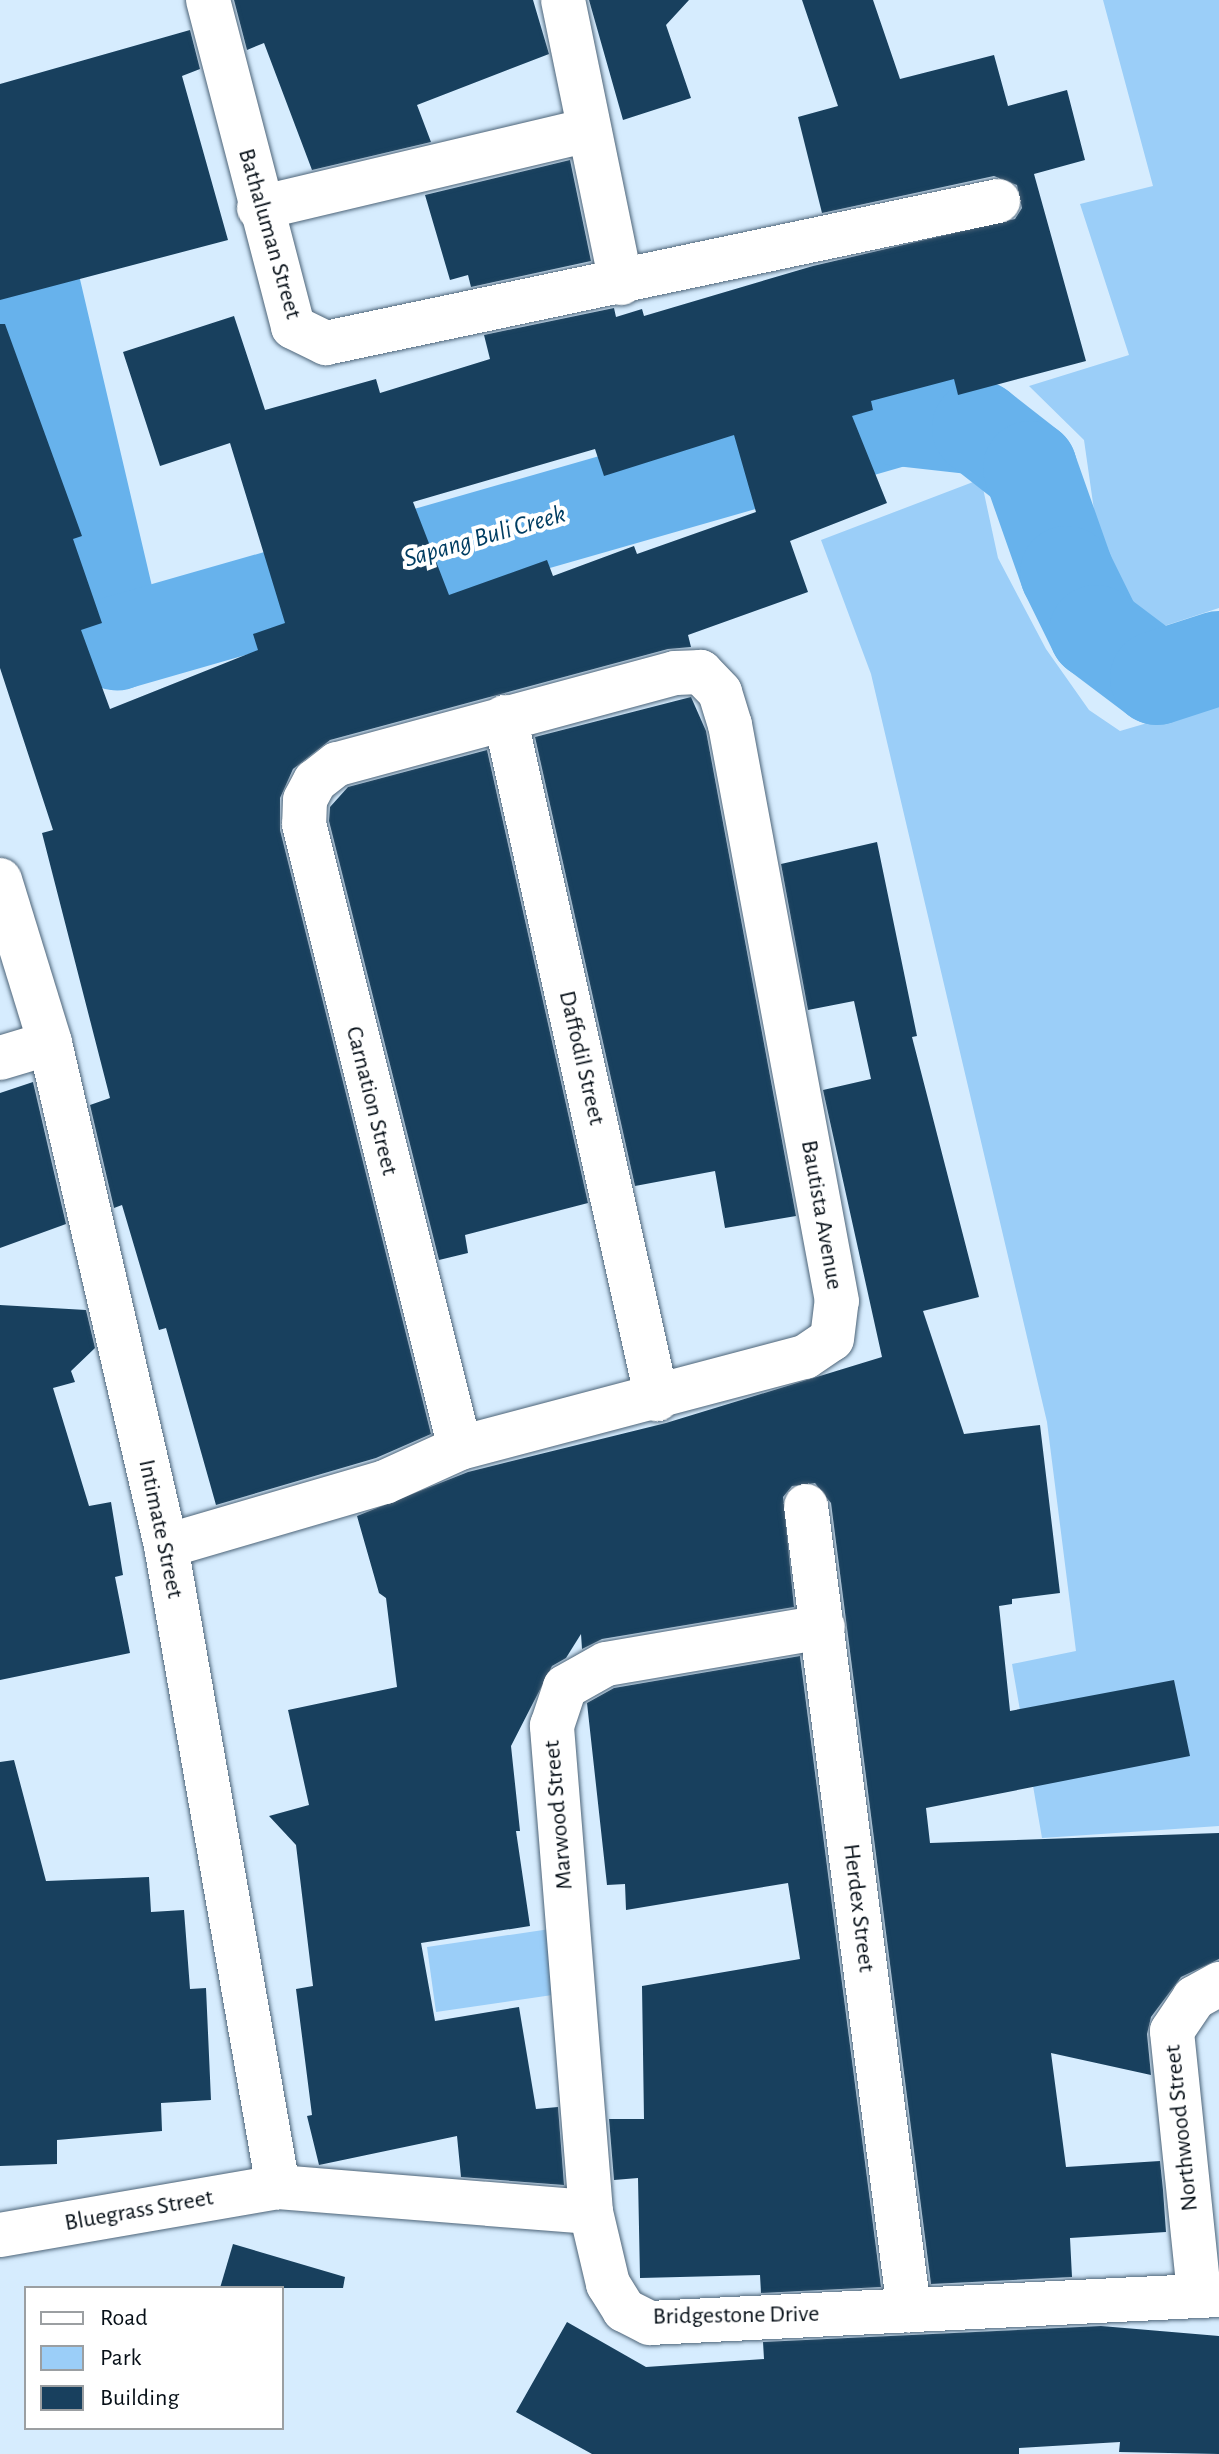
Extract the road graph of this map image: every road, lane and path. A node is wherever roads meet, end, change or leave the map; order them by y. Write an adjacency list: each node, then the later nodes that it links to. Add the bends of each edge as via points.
1 (208, 0): 5 (street, Bathaluman Street)
2 (563, 0): 3 (street)
3 (589, 130): 5 (street); 6 (street)
4 (998, 201): 6 (street, Bathaluman Street)
5 (259, 208): 6 (street, Bathaluman Street, via 293,327 326,343)
6 (621, 283)
7 (505, 717): 11 (street, Daffodil Street); 11 (street, Bautista Avenue, via 675,673 701,672 720,692 730,725 837,1301 832,1339 805,1357); 12 (street, Carnation Street, via 337,764 315,781 305,800 304,824)
8 (0, 880): 9 (street, Intimate Street)
9 (50, 1043): 10 (street); 14 (street, Intimate Street)
10 (0, 1058)
11 (657, 1399): 12 (street, Bautista Avenue)
12 (460, 1448): 14 (street, Bautista Avenue, via 385,1482)
13 (806, 1506): 15 (street, Herdex Street)
14 (166, 1546): 17 (street, Intimate Street)
15 (823, 1627): 18 (street, Marwood Street, via 606,1664 565,1687 552,1726); 21 (street, Herdex Street)
16 (1219, 1984): 20 (street, Northwood Street, via 1194,1998 1172,2031)
17 (278, 2187): 18 (street); 19 (street, Bluegrass Street)
18 (591, 2212): 21 (street, Bridgestone Drive, via 608,2284 624,2310 650,2323)
19 (0, 2235)
20 (1209, 2294): 21 (street, Bridgestone Drive)
21 (909, 2310)

